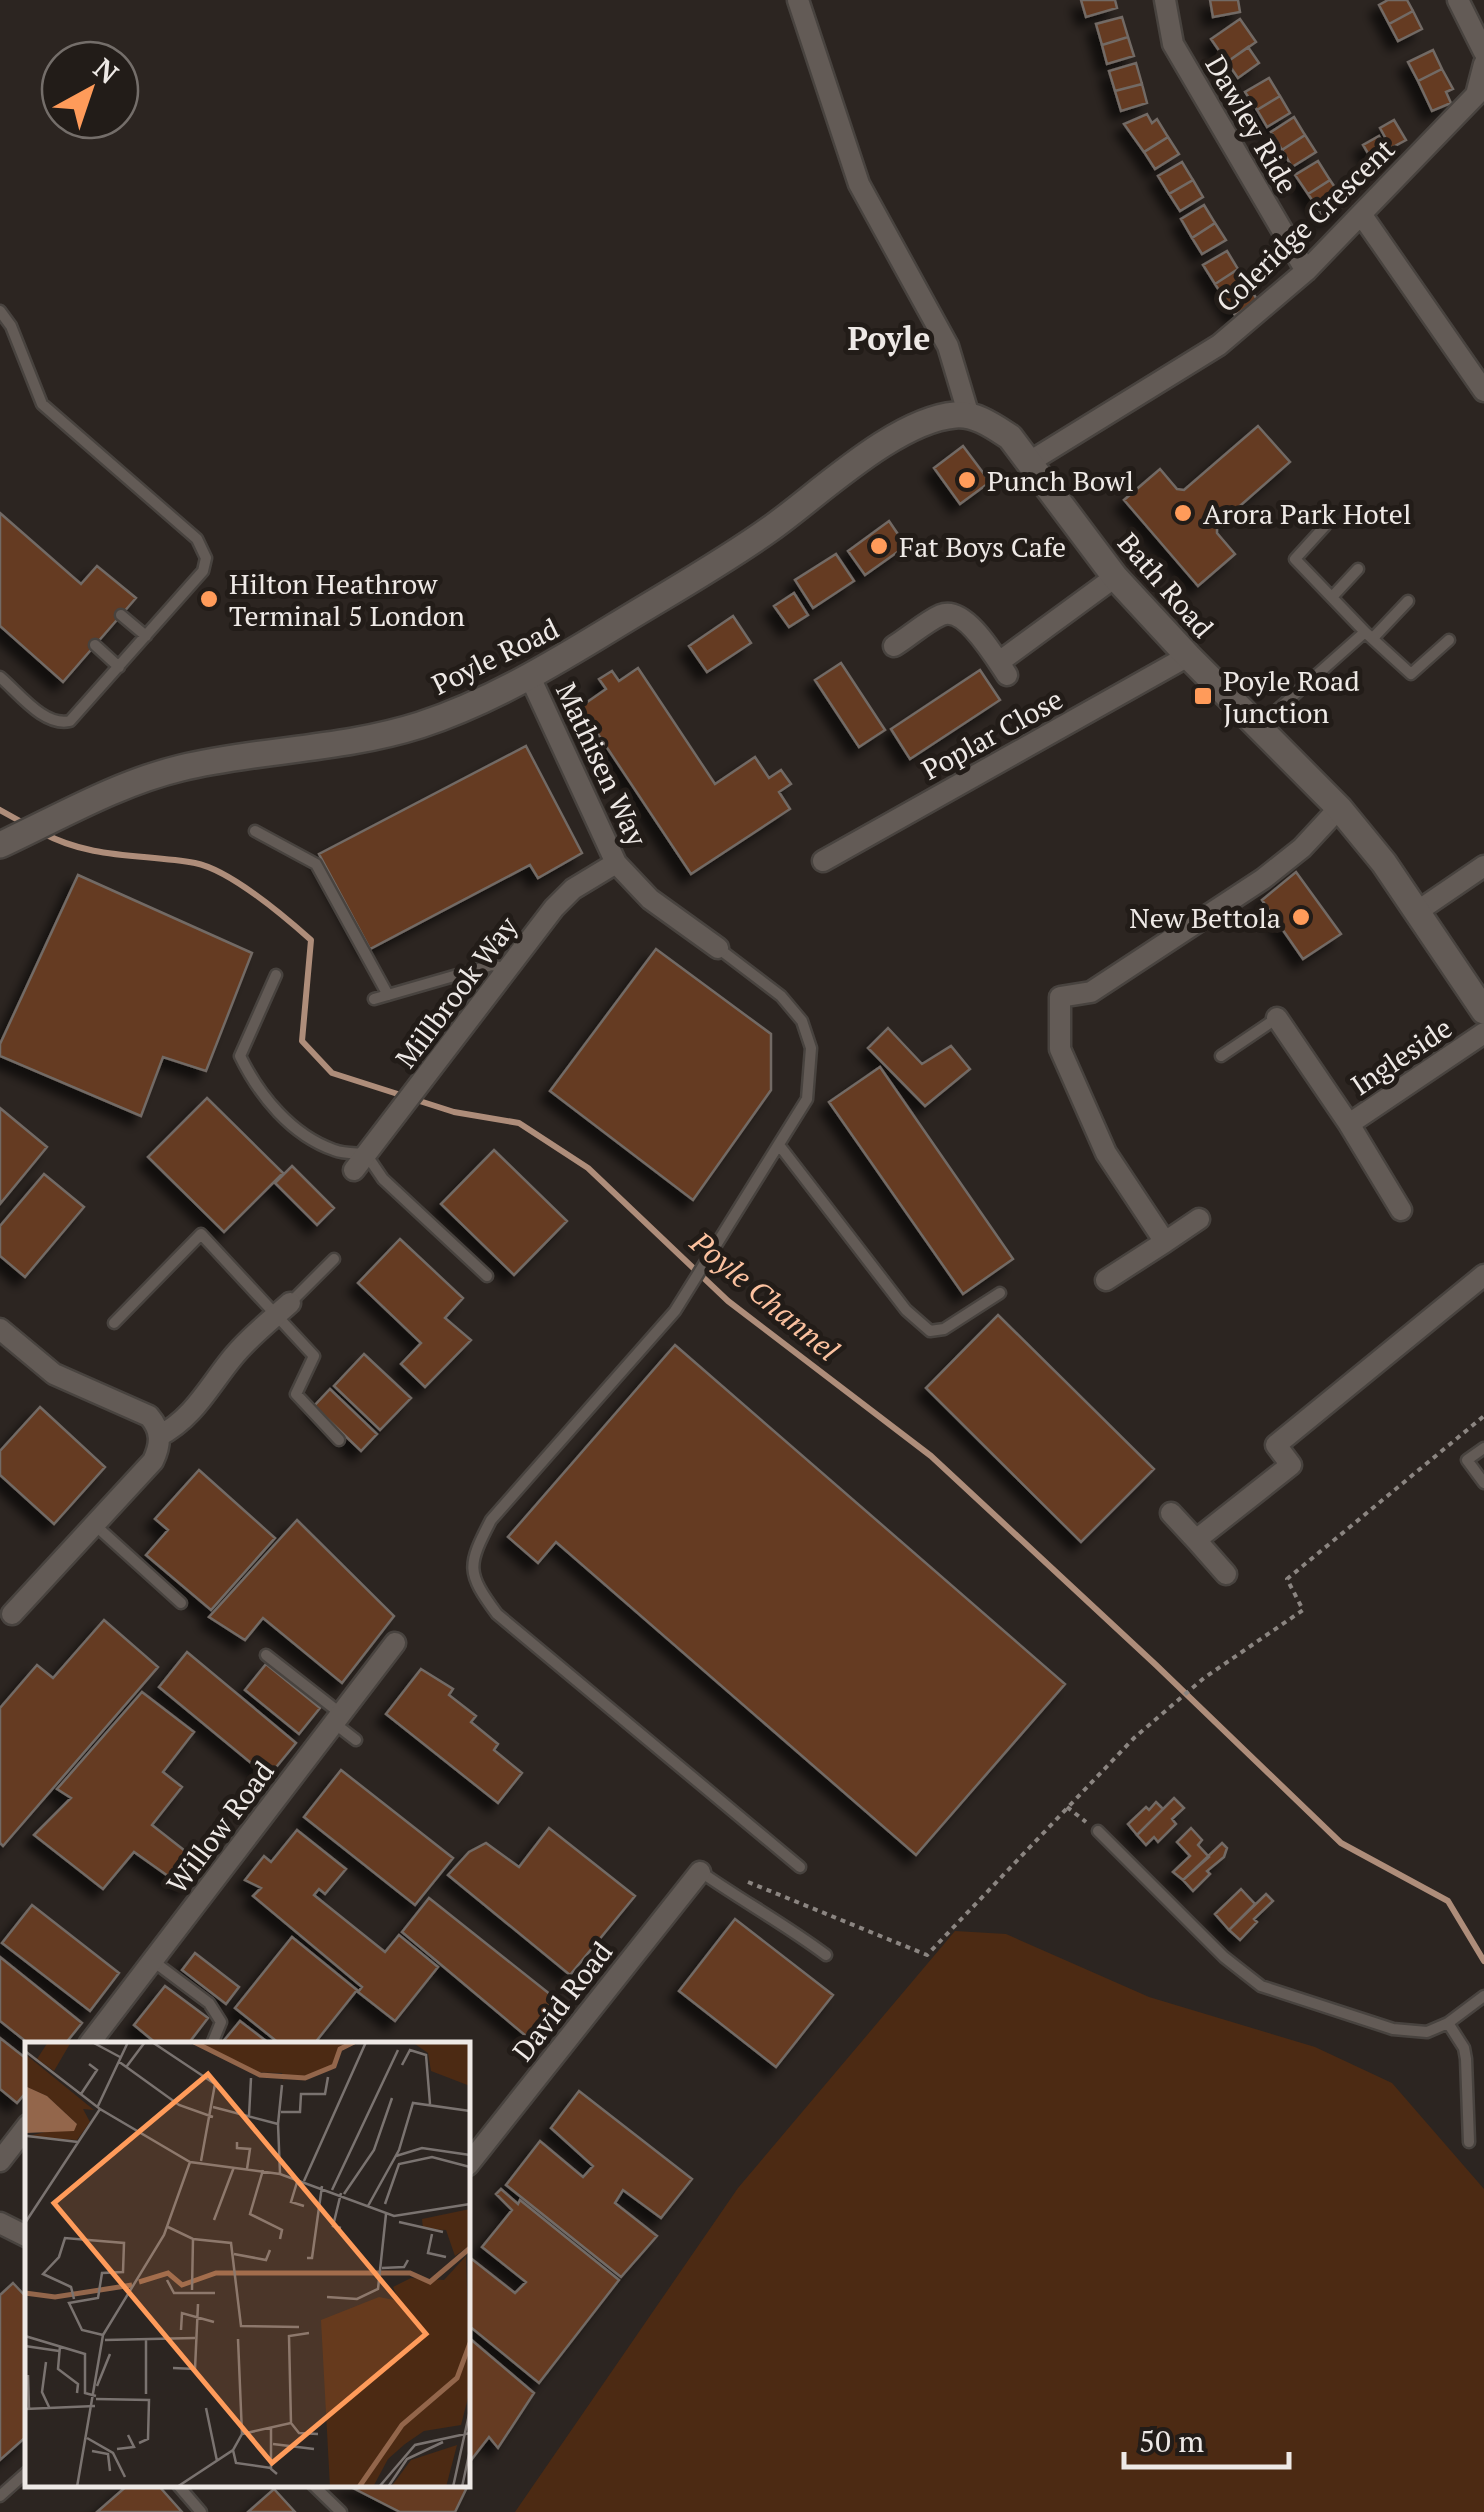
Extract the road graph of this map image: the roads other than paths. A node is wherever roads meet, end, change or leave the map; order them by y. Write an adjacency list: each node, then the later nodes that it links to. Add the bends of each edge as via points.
1 (798, 0): 10 (street, via 859,184 948,346)
2 (1165, 0): 7 (street, Dawley Ride, via 1173,44)
3 (1458, 0): 4 (street)
4 (1484, 52)
5 (1484, 64): 6 (street, Coleridge Crescent, via 1476,95)
6 (1361, 214): 7 (street, Coleridge Crescent); 9 (street)
7 (1306, 270): 11 (street, Coleridge Crescent, via 1219,345)
8 (0, 311): 19 (lane, via 42,404 198,540 204,571)
9 (1484, 391)
10 (969, 416): 11 (street, Bath Road, via 1010,437); 26 (street, Poyle Road, via 918,424 884,444 767,532)
11 (1031, 462): 14 (street, Bath Road)
12 (1325, 526): 15 (lane, via 1295,559)
13 (1358, 569): 15 (lane)
14 (1116, 577): 22 (street, via 1003,668 954,614 943,614); 23 (street, Bath Road)
15 (1332, 597): 18 (lane)
16 (1408, 601): 18 (lane)
17 (122, 615): 19 (lane)
18 (1369, 635): 20 (lane, via 1411,674); 27 (lane)
19 (146, 636): 24 (lane)
20 (1449, 640)
21 (95, 646): 24 (lane)
22 (894, 646)
23 (1188, 656): 27 (street, Bath Road); 31 (street, Poplar Close)
24 (119, 667): 25 (lane, via 77,715 60,724)
25 (0, 677)
26 (530, 677): 30 (street, Poyle Road, via 472,705 369,738 180,768); 32 (street, Mathisen Way)
27 (1258, 728): 28 (street, Bath Road)
28 (1339, 808): 34 (street, Bath Road); 49 (street, via 1262,880 1091,992 1060,998 1060,1049 1106,1152)
29 (255, 831): 38 (lane, via 316,864)
30 (0, 845)
31 (823, 860)
32 (616, 863): 35 (street, Mathisen Way, via 650,899); 36 (street, Millbrook Way, via 573,889)
33 (1484, 866): 34 (street)
34 (1418, 911): 40 (street, Bath Road)
35 (718, 948): 45 (lane, via 781,996 802,1021 812,1048 807,1100)
36 (507, 970): 38 (lane, via 492,965); 46 (street, Millbrook Way)
37 (276, 975): 46 (lane, via 240,1056 277,1113)
38 (388, 995): 39 (lane)
39 (374, 999)
40 (1484, 1010)
41 (1277, 1018): 43 (lane); 44 (street, Ingleside)
42 (1484, 1034): 44 (street, Ingleside)
43 (1221, 1056)
44 (1349, 1124): 47 (street, Ingleside)
45 (779, 1145): 54 (lane, via 906,1310 930,1331 944,1329); 73 (lane, via 674,1310 491,1520 473,1556 476,1585 498,1614)
46 (360, 1162): 51 (lane)
47 (1401, 1210)
48 (1199, 1220): 49 (street)
49 (1165, 1242): 52 (street)
50 (334, 1259): 55 (lane)
51 (487, 1276)
52 (1106, 1280)
53 (1481, 1283): 64 (street, via 1280,1430 1276,1446 1291,1464)
54 (1000, 1292)
55 (284, 1308): 56 (lane, via 201,1234); 58 (street, via 236,1352 203,1400); 59 (lane, via 314,1356 296,1394)
56 (114, 1324)
57 (0, 1329): 58 (street, via 54,1374 148,1416)
58 (159, 1436): 63 (street, via 153,1461)
59 (340, 1440)
60 (1484, 1448): 61 (lane, via 1468,1460)
61 (1484, 1483)
62 (1171, 1513): 64 (street)
63 (94, 1524): 66 (lane); 67 (street)
64 (1196, 1540): 65 (street)
65 (1226, 1574)
66 (181, 1603)
67 (6, 1608)
68 (395, 1643): 70 (street, Willow Road)
69 (266, 1655): 70 (lane)
70 (338, 1719): 71 (lane); 76 (street, Willow Road)
71 (356, 1740)
72 (1098, 1830): 78 (lane, via 1261,1986 1392,2029 1427,2032)
73 (800, 1866)
74 (700, 1872): 75 (lane); 84 (street, David Road)
75 (826, 1955)
76 (153, 1961): 79 (street, Willow Road); 80 (lane, via 209,2003 221,2022)
77 (1484, 1996): 78 (lane)
78 (1448, 2023): 82 (lane, via 1464,2048)
79 (91, 2042)
80 (213, 2042)
81 (25, 2129): 83 (street)
82 (1468, 2142)
83 (0, 2162)
84 (470, 2162)
85 (0, 2223): 86 (street)
86 (25, 2236)
87 (25, 2474): 90 (lane)
88 (180, 2487): 91 (lane)
89 (315, 2487): 92 (lane)
90 (0, 2496)
91 (201, 2512)
92 (341, 2512)

